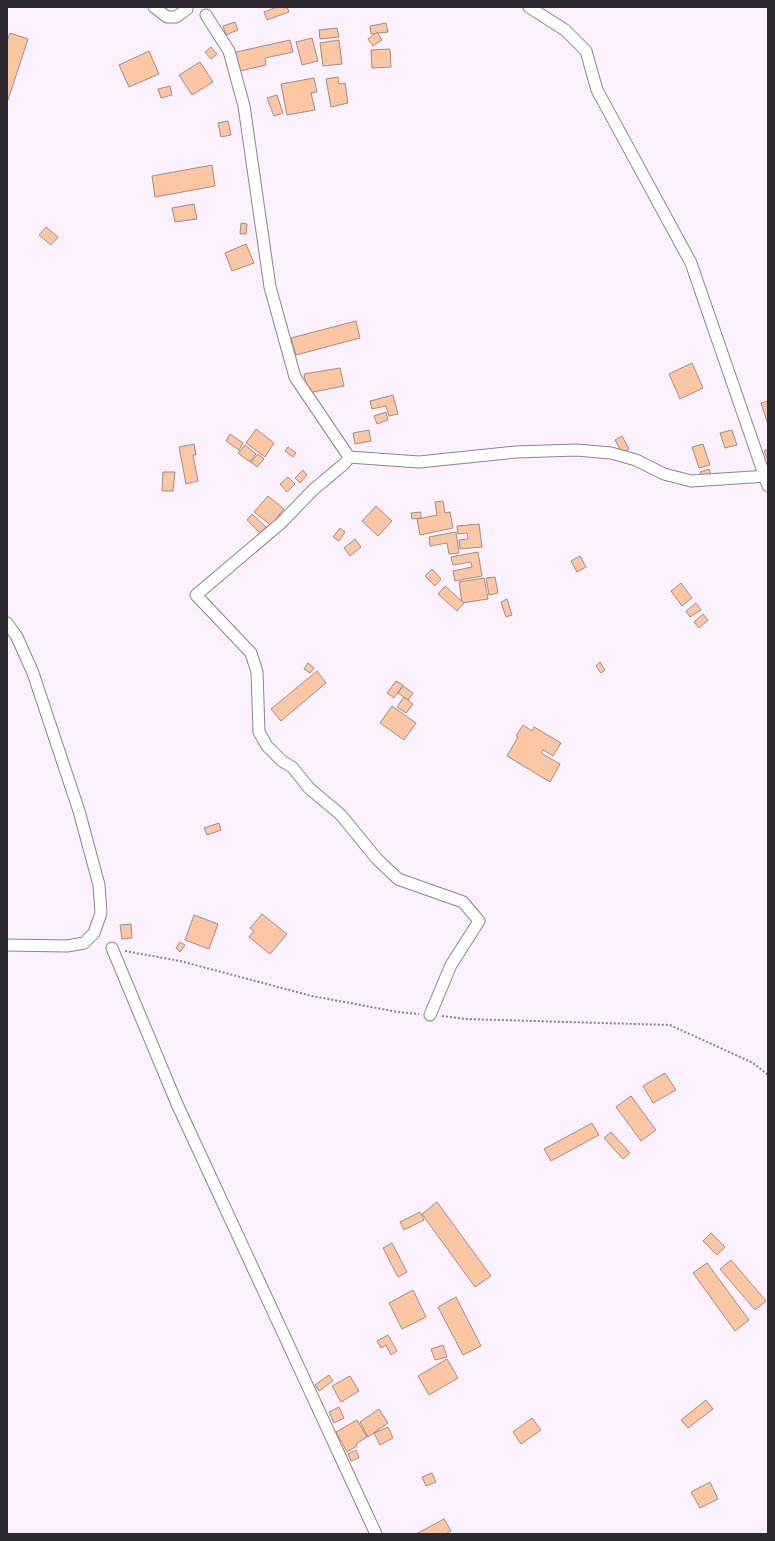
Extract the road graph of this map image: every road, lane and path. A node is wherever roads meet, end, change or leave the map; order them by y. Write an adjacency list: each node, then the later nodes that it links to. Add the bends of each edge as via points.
1 (154, 7): 2 (street, via 167,17 176,17)
2 (187, 7)
3 (529, 7): 6 (street, via 565,30 586,51 597,90 691,263)
4 (206, 15): 5 (street, via 228,51 244,106 270,287 295,377)
5 (349, 456): 6 (street, via 419,462 516,452 576,450 611,453 636,460 664,474 691,481); 10 (street, via 281,523 196,595 251,653 258,672 259,732 267,746 292,767 309,788 341,815 376,858 398,879 463,902 480,922 451,965)
6 (767, 479)
7 (7, 623): 8 (street, via 17,637 34,673 79,811 99,885 101,913 94,933 84,943 67,946)
8 (7, 945)
9 (112, 948): 11 (street, via 177,1104)
10 (430, 1015)
11 (376, 1534)

